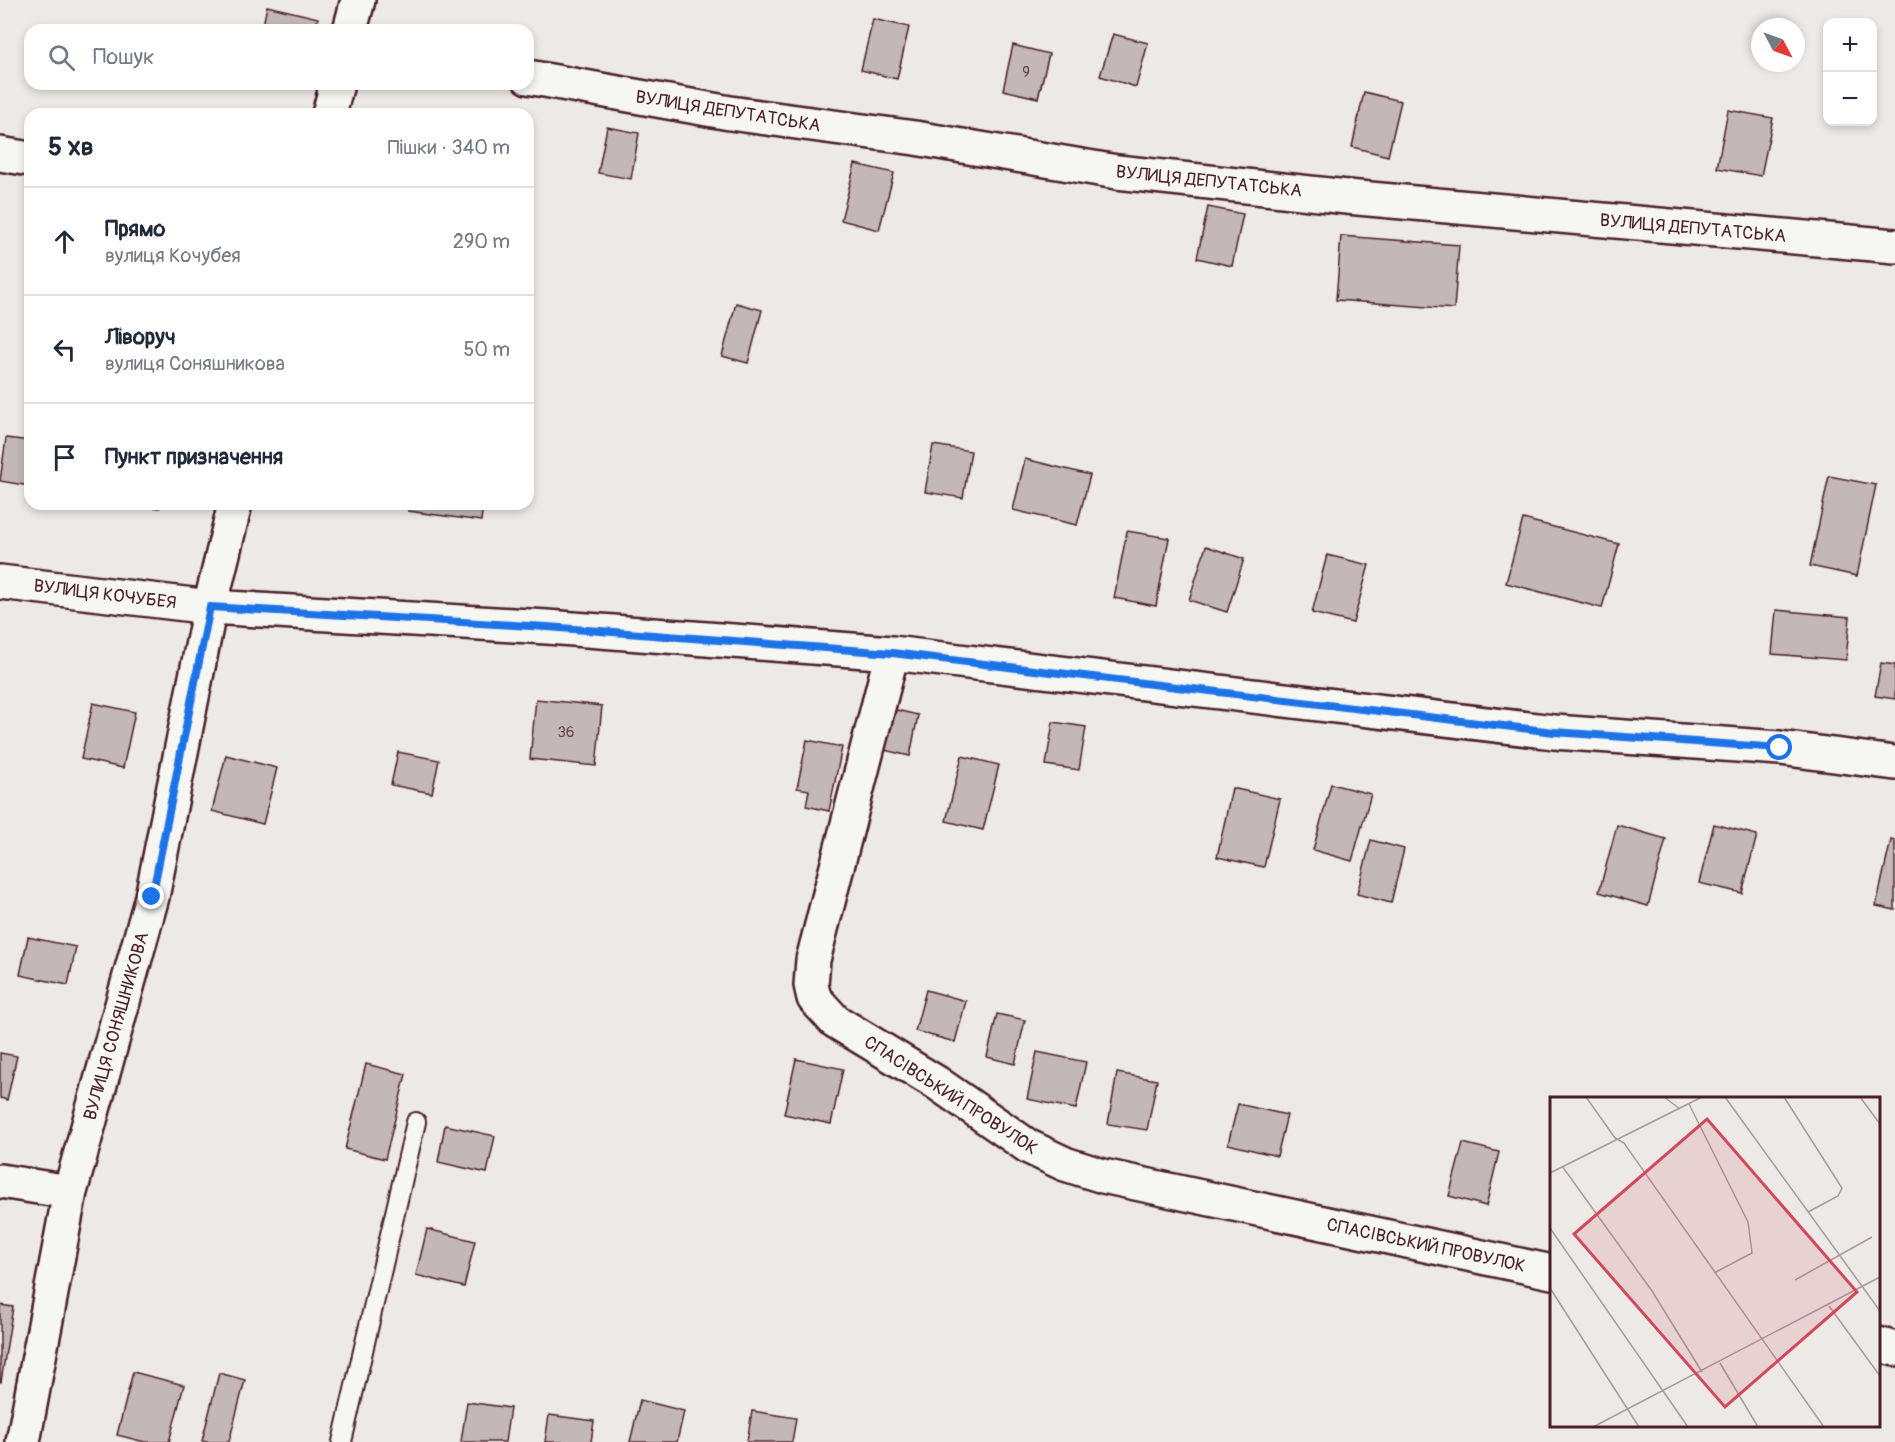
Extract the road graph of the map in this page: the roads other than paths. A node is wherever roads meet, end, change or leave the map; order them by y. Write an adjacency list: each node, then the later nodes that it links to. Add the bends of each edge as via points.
1 (358, 0): 2 (street)
2 (352, 24)
3 (534, 78): 8 (street, ВУЛИЦЯ ДЕПУТАТСЬКА, via 730,113 915,138 1118,172 1359,198)
4 (335, 90): 5 (street)
5 (331, 108)
6 (0, 154): 7 (street)
7 (24, 158)
8 (1895, 246)
9 (234, 510): 11 (street, ВУЛИЦЯ СОНЯШНИКОВА)
10 (0, 582): 11 (street, ВУЛИЦЯ КОЧУБЕЯ)
11 (210, 607): 12 (street, ВУЛИЦЯ КОЧУБЕЯ); 16 (street, ВУЛИЦЯ СОНЯШНИКОВА, via 152,897)
12 (892, 653): 13 (street, ВУЛИЦЯ КОЧУБЕЯ, via 1554,732 1780,748); 17 (street, СПАСІВСЬКИЙ ПРОВУЛОК, via 813,960 814,998 835,1021 937,1083 1029,1147 1065,1164 1103,1176)
13 (1895, 763)
14 (417, 1122): 21 (lane)
15 (0, 1181): 16 (street)
16 (70, 1192): 20 (street, ВУЛИЦЯ СОНЯШНИКОВА)
17 (1550, 1272)
18 (1880, 1345): 19 (street)
19 (1895, 1349)
20 (23, 1442)
21 (342, 1442)

